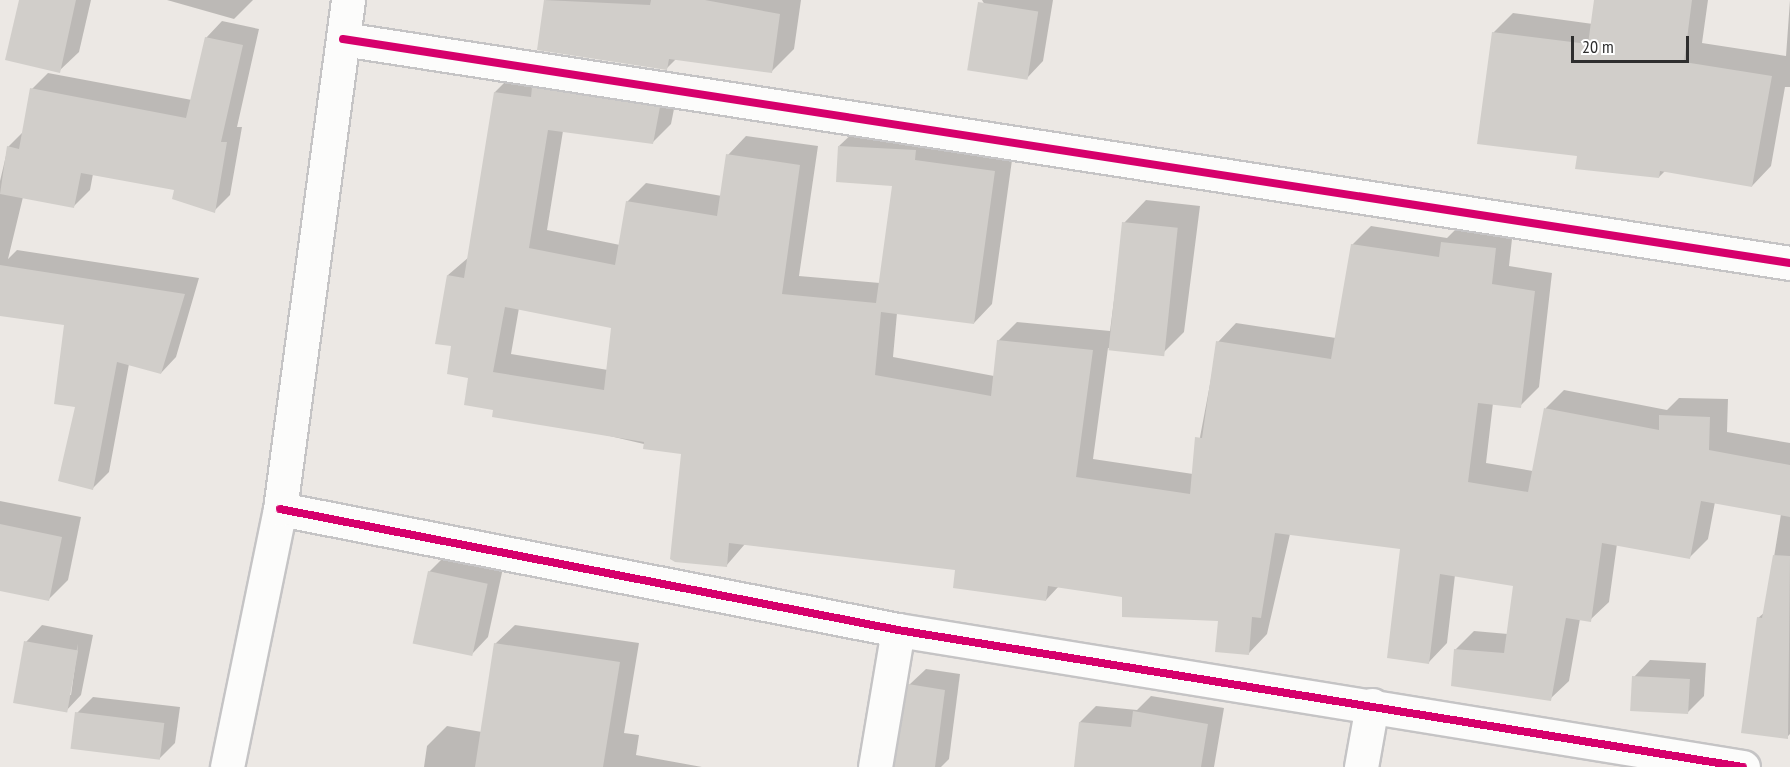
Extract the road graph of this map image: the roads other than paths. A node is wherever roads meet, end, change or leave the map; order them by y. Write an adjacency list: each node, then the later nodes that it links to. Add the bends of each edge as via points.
1 (348, 0): 2 (street)
2 (343, 39): 3 (street); 4 (street)
3 (1790, 263)
4 (280, 509): 5 (street); 7 (street)
5 (898, 630): 6 (street); 8 (street)
6 (1372, 705): 9 (street); 10 (street)
7 (227, 767)
8 (875, 767)
9 (1361, 767)
10 (1743, 767)

